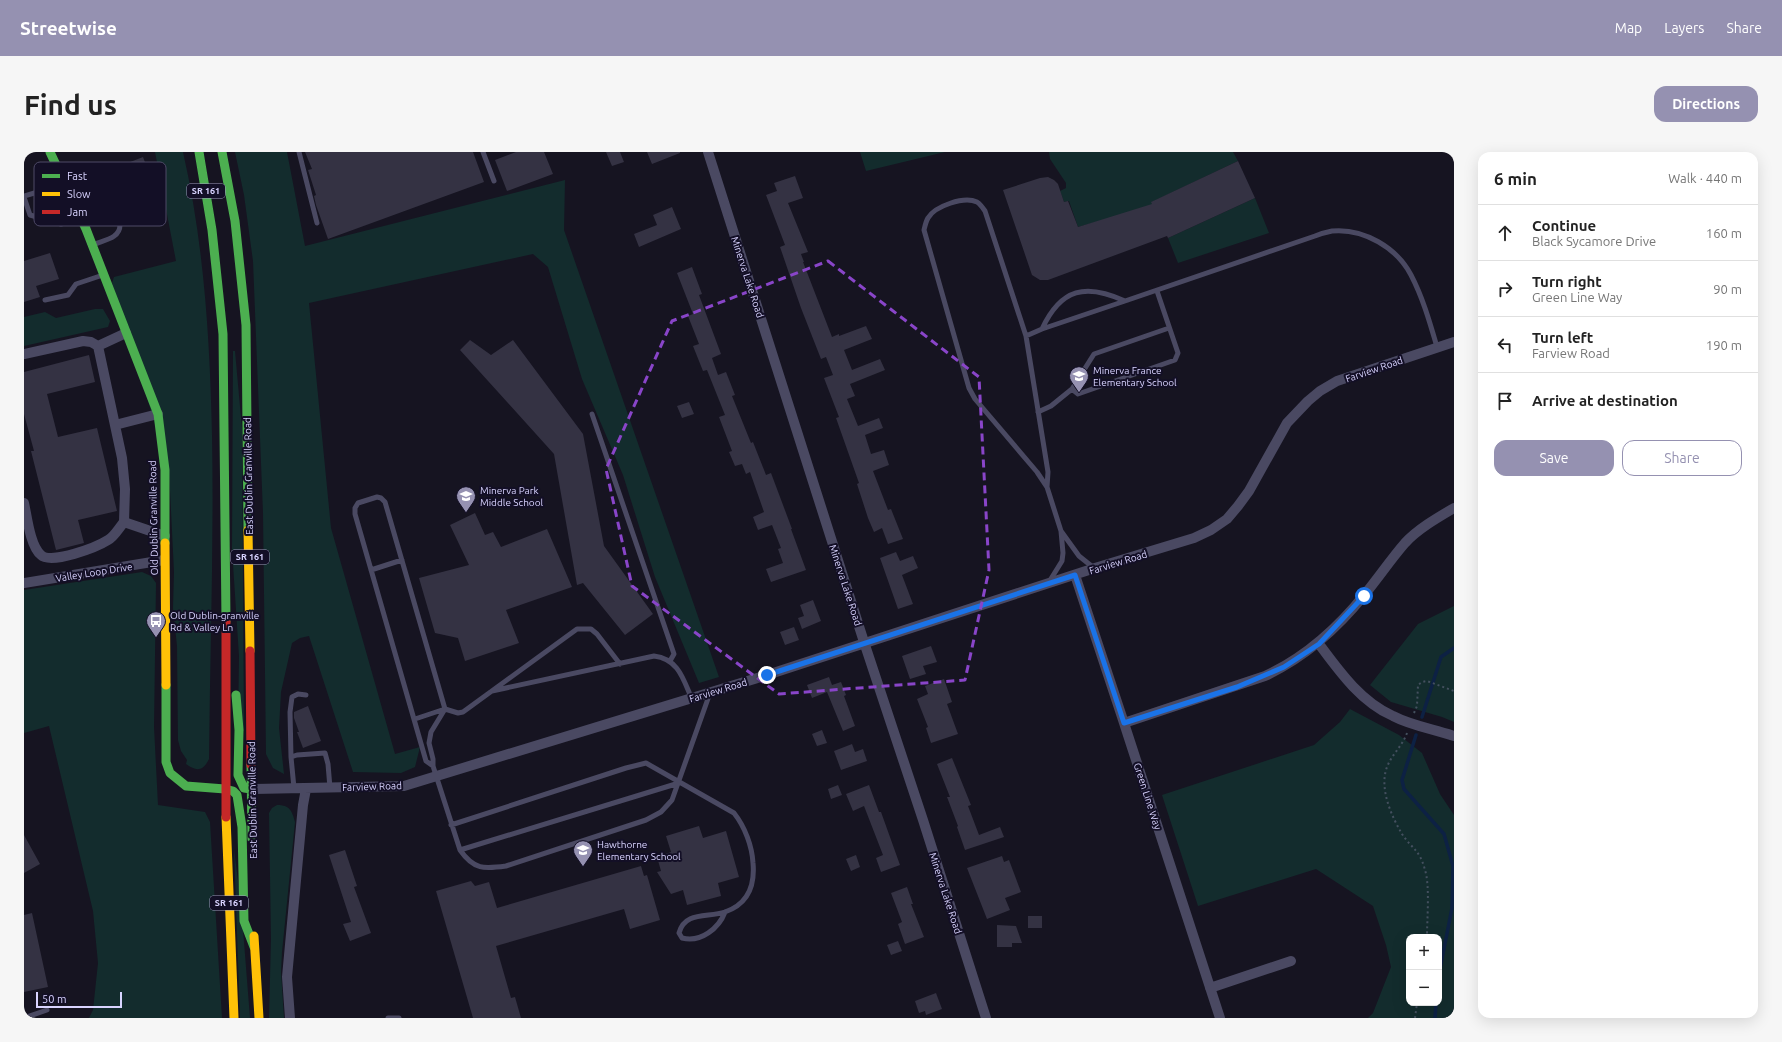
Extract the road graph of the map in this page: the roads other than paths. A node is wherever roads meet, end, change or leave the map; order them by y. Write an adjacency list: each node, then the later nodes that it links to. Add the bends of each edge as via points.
1 (50, 152): 7 (main road, Old Dublin Granville Road)
2 (199, 152): 39 (main road, SR 161, via 212,230 223,334)
3 (222, 152): 69 (main road, East Dublin Granville Road / SR 161, via 235,222 246,325)
4 (300, 152): 12 (lane)
5 (483, 152): 8 (lane)
6 (708, 152): 49 (street, Minerva Lake Road)
7 (55, 162)
8 (494, 181)
9 (34, 193): 10 (lane)
10 (24, 196): 11 (lane, via 30,215)
11 (34, 216)
12 (317, 223)
13 (84, 226): 15 (main road, Old Dublin Granville Road)
14 (120, 226): 15 (lane, via 117,235)
15 (92, 245): 16 (main road, Old Dublin Granville Road)
16 (103, 275): 18 (lane, via 76,284 68,295); 22 (main road, Old Dublin Granville Road)
17 (1157, 290): 19 (lane); 20 (lane); 26 (lane, via 1332,231 1364,235 1396,255 1411,274)
18 (44, 300)
19 (1125, 302): 21 (lane); 21 (lane, via 1096,291 1074,294 1056,305)
20 (1169, 328): 28 (lane, via 1094,354); 28 (lane, via 1178,353 1175,360 1078,394)
21 (1042, 329): 23 (lane)
22 (126, 333): 25 (street); 30 (main road, Old Dublin Granville Road)
23 (1026, 336): 29 (lane); 33 (lane, via 985,211 977,202 967,200 947,204 935,210 928,217 924,230 969,388 975,399)
24 (1454, 342): 26 (street, Farview Road)
25 (98, 346): 27 (street, via 83,341); 32 (street)
26 (1437, 348): 43 (street, Farview Road, via 1337,381 1314,396 1287,423 1238,506 1227,519 1210,530 1186,540)
27 (24, 354)
28 (1072, 389): 29 (lane, via 1051,406)
29 (1038, 412): 33 (lane, via 1048,472)
30 (158, 414): 32 (street); 38 (main road, Old Dublin Granville Road, via 164,470)
31 (592, 414): 52 (lane, via 674,654)
32 (115, 425): 36 (street, via 125,489)
33 (1047, 487): 37 (lane)
34 (24, 503): 36 (street, via 33,542 41,556 49,559 86,550 109,540)
35 (1454, 508): 51 (street, via 1430,522 1405,543 1364,596)
36 (124, 522): 38 (street)
37 (1060, 531): 43 (lane, via 1079,556); 47 (lane, via 1062,561)
38 (164, 536): 40 (main road, Old Dublin Granville Road)
39 (226, 548): 42 (main road); 67 (main road, SR 161)
40 (164, 560): 46 (street, Valley Loop Drive); 67 (main road, Old Dublin Granville Road, via 166,762 170,773 186,786)
41 (402, 560): 44 (lane); 44 (lane, via 382,498 358,503 355,514); 59 (lane)
42 (235, 565)
43 (1094, 568): 45 (street, Farview Road)
44 (371, 570): 60 (lane)
45 (1075, 575): 47 (street, Farview Road); 61 (street, Green Line Way)
46 (24, 583)
47 (1049, 583): 49 (street, Farview Road)
48 (235, 605): 50 (main road)
49 (864, 642): 56 (street, Farview Road); 87 (street, Minerva Lake Road)
50 (235, 644)
51 (1319, 644): 61 (street, via 1265,676); 62 (street, via 1346,680 1374,705 1410,724)
52 (670, 661): 53 (lane, via 654,656); 58 (lane, via 680,672)
53 (620, 664): 55 (lane); 55 (lane, via 591,629 577,629)
54 (236, 684): 69 (main road, via 238,775 244,788)
55 (490, 691): 59 (lane, via 463,712)
56 (711, 692): 58 (street, Farview Road); 66 (lane)
57 (306, 695): 63 (lane, via 298,694 292,697)
58 (691, 698): 65 (street, Farview Road)
59 (445, 709): 60 (lane); 64 (lane, via 429,738)
60 (415, 719): 64 (lane, via 426,761)
61 (1124, 723): 79 (street, Green Line Way)
62 (1454, 736)
63 (291, 757): 68 (lane, via 325,753); 70 (lane)
64 (433, 766): 65 (lane)
65 (437, 776): 68 (street, Farview Road, via 404,786); 72 (lane)
66 (679, 783): 72 (lane, via 646,763); 74 (lane); 74 (lane, via 672,800 661,812 646,820 506,866 486,869 468,861); 75 (lane, via 734,813 742,823 753,858 752,889 742,901)
67 (226, 788): 77 (main road, via 233,790 240,805 244,921); 82 (main road, SR 161)
68 (330, 788): 71 (street, Farview Road)
69 (251, 789): 70 (street, Farview Road); 73 (main road, East Dublin Granville Road / SR 161)
70 (294, 789): 71 (street, Farview Road)
71 (306, 789): 84 (street, via 286,977)
72 (451, 825): 74 (lane)
73 (252, 845)
74 (460, 850)
75 (725, 912): 75 (lane, via 704,914 686,921 681,926 682,938 689,940 706,935 722,921)
76 (254, 916): 77 (main road, SR 161)
77 (254, 947): 83 (main road, SR 161)
78 (1291, 962): 79 (street)
79 (1210, 988): 88 (street, Green Line Way)
80 (47, 1010): 81 (lane)
81 (24, 1018)
82 (234, 1018)
83 (259, 1018)
84 (290, 1018)
85 (388, 1018): 86 (lane)
86 (399, 1018)
87 (986, 1018)
88 (1220, 1018)

